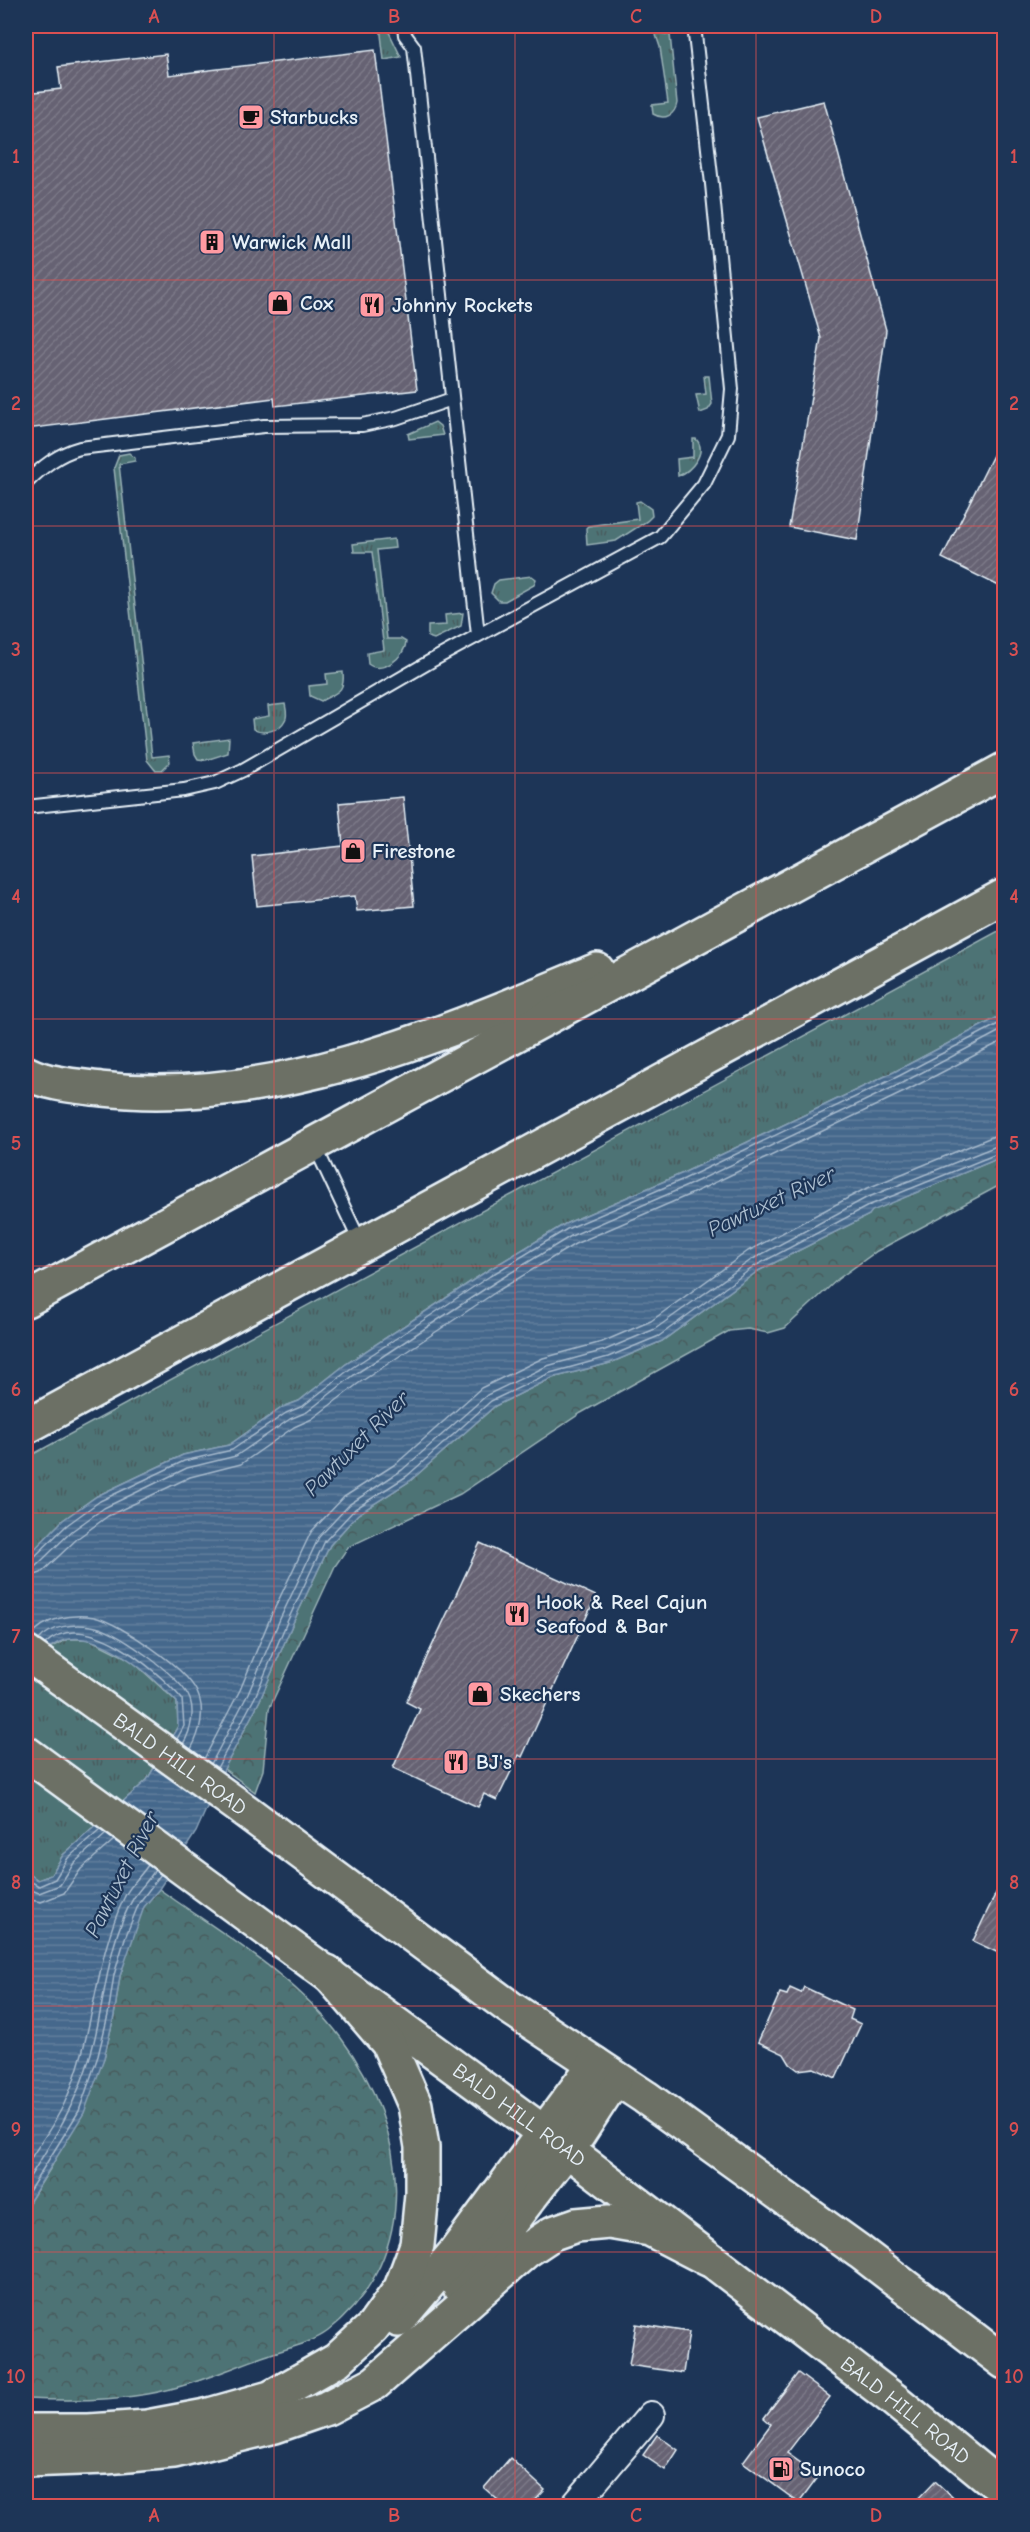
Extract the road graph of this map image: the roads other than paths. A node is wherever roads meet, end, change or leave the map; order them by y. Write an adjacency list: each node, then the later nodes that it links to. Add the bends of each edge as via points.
1 (404, 26): 3 (lane, via 414,47)
2 (694, 26): 5 (lane, via 732,389 728,435 704,484 660,537)
3 (452, 399): 4 (lane, via 362,425 264,426 80,448 41,467); 5 (lane)
4 (26, 483)
5 (478, 635): 7 (lane, via 215,783 184,790)
6 (1005, 770): 8 (main road)
7 (26, 807)
8 (818, 871): 10 (main road, via 657,945 380,1054 248,1087 187,1093 83,1087); 11 (main road)
9 (1005, 896): 12 (main road)
10 (26, 1073)
11 (314, 1144): 12 (lane); 13 (main road)
12 (362, 1245): 14 (main road)
13 (26, 1300)
14 (26, 1427)
15 (26, 1653): 18 (main road, BALD HILL ROAD, via 508,2007)
16 (26, 1753): 17 (main road, BALD HILL ROAD)
17 (327, 1972): 19 (main road, BALD HILL ROAD); 22 (main road, via 388,2043 415,2105 422,2147 417,2245 401,2288 373,2326)
18 (605, 2071): 19 (main road, via 600,2104); 23 (main road, BALD HILL ROAD, via 860,2252)
19 (555, 2140): 20 (main road, BALD HILL ROAD); 21 (main road); 22 (main road, via 386,2333)
20 (708, 2259): 21 (main road, via 650,2229 609,2222 576,2225 553,2233 526,2250); 27 (main road, BALD HILL ROAD, via 893,2399)
21 (416, 2346): 26 (main road, via 375,2383 327,2408 275,2426 174,2451)
22 (337, 2360): 25 (main road, via 270,2398 206,2416 147,2427)
23 (1005, 2362)
24 (651, 2415): 28 (street)
25 (26, 2431)
26 (26, 2460)
27 (1005, 2490)
28 (574, 2506)

